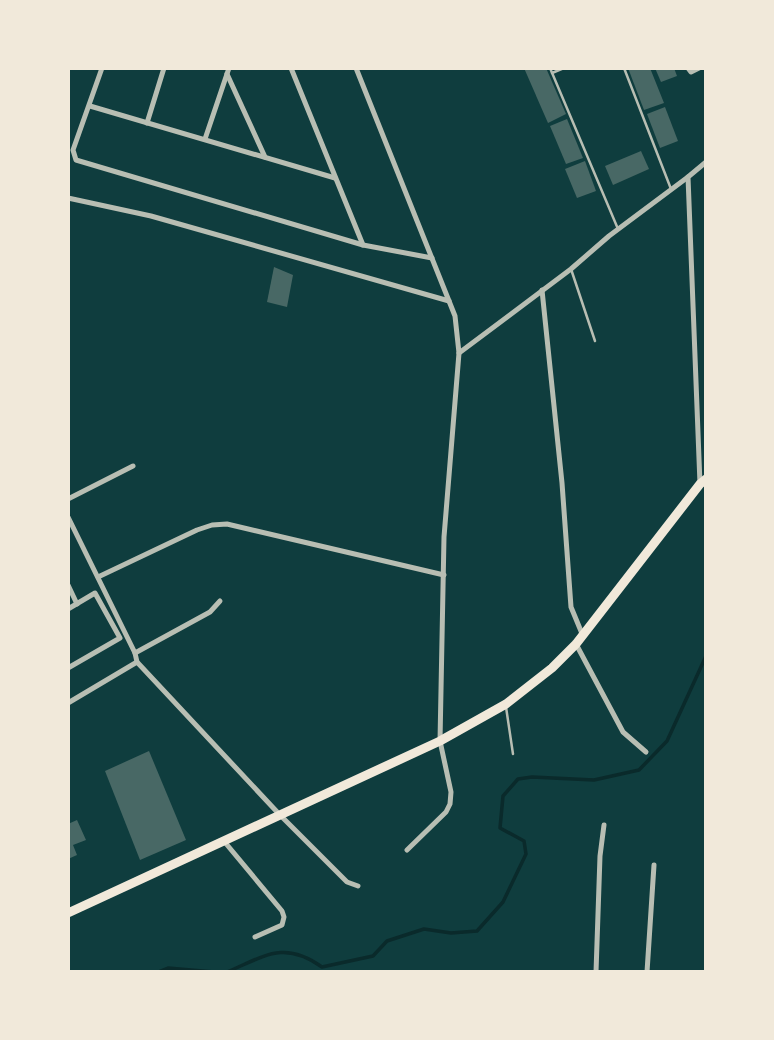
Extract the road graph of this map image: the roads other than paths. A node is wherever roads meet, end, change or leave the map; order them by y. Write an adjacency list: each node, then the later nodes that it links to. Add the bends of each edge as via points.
1 (102, 68): 12 (street)
2 (164, 68): 13 (street)
3 (290, 68): 18 (street)
4 (356, 68): 23 (street)
5 (550, 68): 11 (lane)
6 (564, 68): 11 (lane)
7 (624, 68): 19 (lane)
8 (688, 68): 9 (street, via 691,72)
9 (699, 68)
10 (228, 71): 14 (street); 15 (street)
11 (552, 73): 21 (lane)
12 (90, 106): 13 (street); 22 (street, via 72,150 76,160)
13 (147, 122): 14 (street)
14 (205, 139): 15 (street)
15 (265, 157): 18 (street)
16 (706, 162): 17 (street)
17 (688, 177): 19 (street); 30 (street)
18 (335, 178): 22 (street)
19 (671, 189): 21 (street)
20 (68, 198): 26 (street, via 151,216)
21 (618, 229): 24 (street)
22 (363, 245): 23 (street)
23 (432, 258): 26 (street)
24 (571, 269): 25 (street); 27 (lane)
25 (542, 290): 28 (street); 39 (street, via 571,607)
26 (449, 301): 28 (street)
27 (595, 341)
28 (459, 354): 33 (street)
29 (133, 466): 31 (street)
30 (703, 482): 39 (main road)
31 (68, 499)
32 (68, 517): 34 (street)
33 (444, 575): 34 (street, via 227,524 197,530); 45 (street)
34 (98, 577): 40 (street)
35 (68, 585): 37 (street)
36 (220, 601): 40 (street, via 209,612)
37 (77, 604): 38 (street); 42 (street, via 95,593 120,638)
38 (68, 609)
39 (579, 640): 44 (main road); 46 (street, via 622,732)
40 (135, 653): 41 (street)
41 (137, 662): 43 (street); 48 (street)
42 (68, 667)
43 (68, 703)
44 (506, 704): 45 (main road); 47 (lane)
45 (440, 741): 48 (main road); 51 (street, via 450,804)
46 (646, 752)
47 (513, 754)
48 (279, 814): 50 (main road); 53 (street, via 347,882)
49 (604, 825): 56 (street)
50 (223, 840): 54 (main road); 55 (street, via 284,917 282,925)
51 (407, 850)
52 (654, 865): 57 (street)
53 (358, 886)
54 (68, 912)
55 (255, 937)
56 (596, 972)
57 (646, 972)

